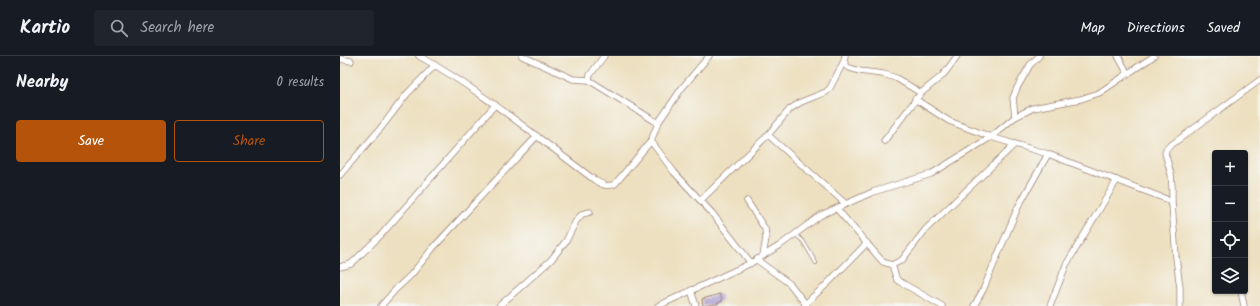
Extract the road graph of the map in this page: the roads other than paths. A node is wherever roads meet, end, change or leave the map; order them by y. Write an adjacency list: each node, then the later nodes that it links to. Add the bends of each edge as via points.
1 (419, 56): 12 (street)
2 (522, 56): 14 (street, via 573,79)
3 (604, 56): 14 (street)
4 (709, 56): 20 (street, via 682,88)
5 (957, 56): 16 (street, via 942,76)
6 (1039, 56): 19 (street, via 1030,64 1013,98)
7 (1118, 56): 13 (street)
8 (1154, 56): 13 (street)
9 (340, 59): 11 (street)
10 (844, 59): 16 (street, via 847,67 896,78); 21 (street, via 826,92 790,108)
11 (351, 61)
12 (435, 65): 18 (street); 28 (street, via 407,94)
13 (1128, 74): 19 (street, via 1099,93 1033,108)
14 (589, 80): 20 (street)
15 (1260, 80): 33 (street, via 1167,148 1165,153 1171,174)
16 (921, 93): 17 (street)
17 (916, 99): 23 (street, via 949,121); 25 (street)
18 (495, 105): 22 (street); 43 (street, via 381,236 352,264)
19 (1015, 117): 23 (street)
20 (658, 123): 24 (street)
21 (768, 135): 30 (street); 32 (street)
22 (537, 136): 24 (street, via 596,181 609,187 615,184); 47 (street)
23 (991, 137): 26 (street); 32 (street, via 931,174 872,192)
24 (650, 141): 30 (street, via 674,172)
25 (884, 141)
26 (1015, 144): 27 (street); 42 (street, via 926,229 902,260)
27 (1048, 154): 29 (street); 52 (street, via 1018,208)
28 (340, 175)
29 (1117, 180): 33 (street, via 1166,199); 53 (street, via 1066,265)
30 (701, 200): 40 (street)
31 (747, 201): 38 (street, via 765,229)
32 (846, 204): 34 (street)
33 (1172, 204): 54 (street)
34 (837, 208): 36 (street, via 821,215); 37 (street)
35 (590, 212): 48 (street, via 582,214 576,221 566,241 551,260)
36 (796, 235): 38 (street); 41 (lane, via 803,241)
37 (867, 243): 42 (street, via 883,262); 46 (street)
38 (763, 256): 39 (street)
39 (757, 260): 40 (street); 46 (street, via 790,284)
40 (751, 263): 44 (street)
41 (816, 263)
42 (892, 265): 51 (street, via 897,280)
43 (340, 267)
44 (691, 290): 49 (street); 50 (street)
45 (1242, 294): 55 (street)
46 (806, 305)
47 (381, 306)
48 (499, 306)
49 (658, 306)
50 (696, 306)
51 (942, 306)
52 (974, 306)
53 (1050, 306)
54 (1180, 306)
55 (1244, 306)

